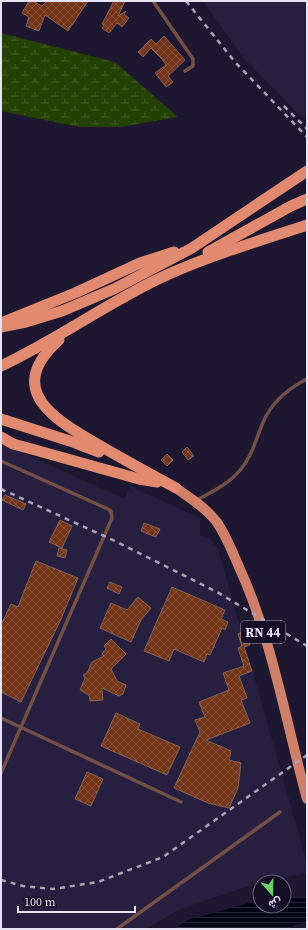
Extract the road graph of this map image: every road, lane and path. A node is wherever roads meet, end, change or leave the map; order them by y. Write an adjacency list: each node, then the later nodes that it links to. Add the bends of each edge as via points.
1 (152, 1): 2 (lane, via 193,60 193,66)
2 (185, 71)
3 (306, 172): 6 (highway)
4 (307, 199): 7 (highway)
5 (307, 225): 7 (highway, via 213,256)
6 (192, 248): 9 (highway, via 140,263); 10 (highway, via 114,289 62,311)
7 (157, 280): 8 (highway)
8 (95, 313): 11 (highway); 17 (highway, via 51,347 38,364 36,390 42,405 61,423)
9 (1, 322)
10 (1, 327)
11 (1, 366)
12 (307, 379): 18 (lane, via 277,400 266,416 251,454 233,478)
13 (1, 420): 16 (highway, RN 44, via 79,444)
14 (1, 437): 16 (highway, via 13,444)
15 (1, 461): 20 (lane, via 108,509 112,514 106,536)
16 (157, 482): 17 (highway, RN 44)
17 (176, 488): 18 (main road, RN 44)
18 (194, 501): 22 (main road, RN 44, via 210,514 221,529 247,583 271,660)
19 (1, 718): 20 (lane)
20 (22, 727): 21 (lane); 23 (lane)
21 (1, 774)
22 (307, 799)
23 (181, 802)
24 (280, 812): 25 (lane)
25 (117, 929)

